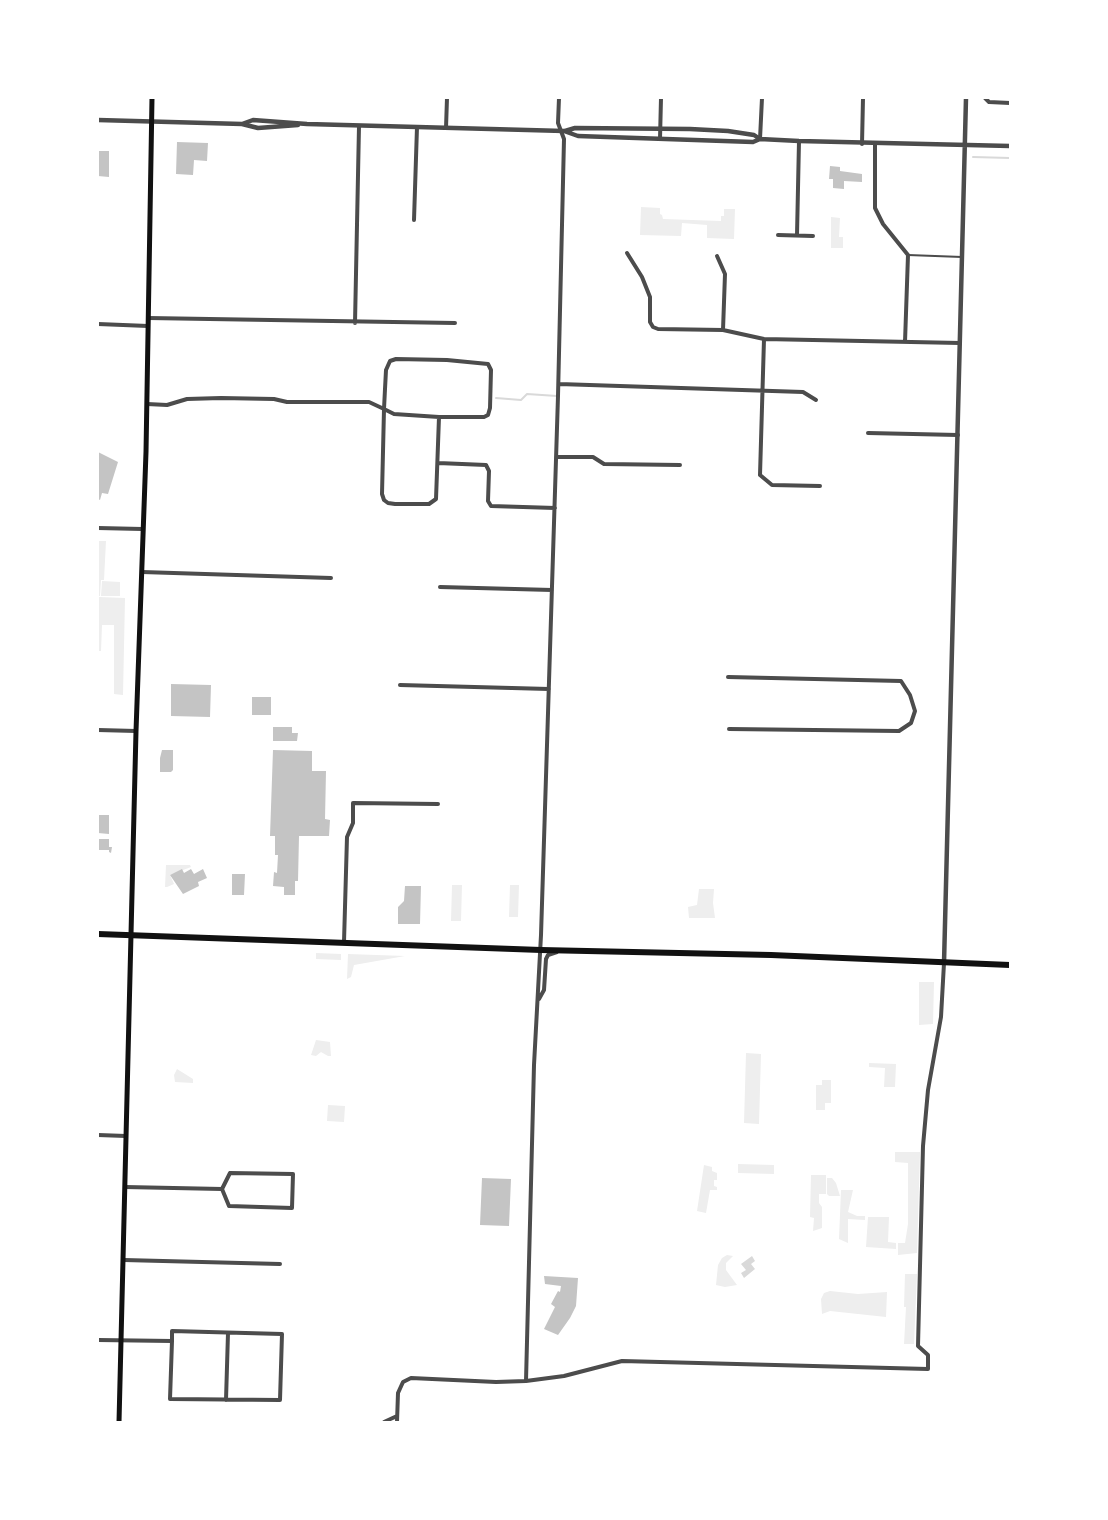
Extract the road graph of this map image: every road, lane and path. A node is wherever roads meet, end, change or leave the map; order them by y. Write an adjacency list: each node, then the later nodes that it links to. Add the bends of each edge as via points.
1 (152, 98): 11 (main road)
2 (447, 98): 14 (street)
3 (559, 98): 17 (street, via 558,123)
4 (661, 98): 16 (street)
5 (762, 98): 20 (street)
6 (863, 98): 22 (street)
7 (966, 98): 24 (street)
8 (985, 98): 9 (street, via 988,102)
9 (1011, 103)
10 (98, 120): 11 (street)
11 (151, 121): 12 (street, via 258,128 307,124); 34 (main road)
12 (359, 126): 13 (street); 35 (street)
13 (417, 127): 14 (street); 26 (street)
14 (446, 128): 17 (street)
15 (630, 128): 16 (street); 17 (street); 18 (street)
16 (660, 129): 19 (street); 20 (street, via 728,131)
17 (562, 131): 18 (street, via 578,136); 43 (street)
18 (630, 138): 19 (street)
19 (660, 139): 20 (street)
20 (760, 139): 21 (street)
21 (799, 141): 22 (street); 28 (street)
22 (862, 144): 23 (street)
23 (875, 144): 24 (street); 31 (street, via 875,208)
24 (964, 146): 25 (street); 33 (street)
25 (1011, 146)
26 (414, 220)
27 (778, 235): 28 (street)
28 (797, 235): 29 (street)
29 (813, 236)
30 (627, 253): 39 (street, via 647,288 652,327)
31 (908, 255): 33 (lane); 41 (street)
32 (717, 256): 39 (street, via 725,274)
33 (963, 257): 42 (street)
34 (148, 318): 35 (street); 38 (main road)
35 (355, 323): 36 (street)
36 (455, 323)
37 (98, 324): 38 (street)
38 (148, 326): 46 (main road)
39 (723, 330): 40 (street)
40 (764, 339): 41 (street); 44 (street)
41 (905, 342): 42 (street)
42 (961, 344): 50 (street)
43 (559, 384): 44 (street); 51 (street)
44 (762, 392): 45 (street, via 803,392); 54 (street, via 760,475 772,485)
45 (816, 400)
46 (147, 404): 47 (street, via 167,405 187,399 274,399 369,402); 57 (main road)
47 (384, 409): 48 (street, via 394,414); 48 (street, via 386,370 393,360 488,363 488,415); 52 (street, via 384,500 395,504 433,503)
48 (439, 417): 52 (street)
49 (868, 433): 50 (street)
50 (958, 435): 74 (street)
51 (556, 457): 53 (street, via 593,457 604,464); 55 (street)
52 (438, 463): 55 (street, via 486,465 491,506)
53 (680, 465)
54 (820, 486)
55 (555, 508): 61 (street)
56 (98, 528): 57 (street)
57 (142, 529): 58 (main road)
58 (141, 572): 59 (street); 67 (main road)
59 (332, 578)
60 (440, 587): 61 (street)
61 (552, 590): 64 (street)
62 (728, 677): 65 (street, via 900,681 915,711 911,723 899,731)
63 (400, 685): 64 (street)
64 (549, 689): 72 (street)
65 (729, 729)
66 (98, 730): 67 (street)
67 (136, 731): 70 (main road)
68 (438, 804): 71 (street, via 353,803 353,823 347,837)
69 (98, 934): 70 (main road)
70 (131, 935): 71 (main road); 78 (main road)
71 (344, 943): 72 (main road)
72 (541, 950): 73 (main road); 87 (street)
73 (562, 951): 74 (main road, via 787,955); 76 (street, via 546,959 544,990)
74 (945, 963): 75 (main road); 87 (street, via 923,1146 918,1346 928,1355 928,1368 622,1361)
75 (1011, 965)
76 (539, 999)
77 (98, 1135): 78 (street)
78 (126, 1136): 79 (main road)
79 (125, 1187): 80 (street); 81 (main road)
80 (222, 1189): 80 (street, via 229,1206 292,1208 293,1174 230,1173)
81 (124, 1260): 82 (street); 85 (main road)
82 (280, 1264)
83 (228, 1333): 86 (street, via 172,1331); 88 (street); 88 (street, via 282,1334 280,1400)
84 (98, 1340): 85 (street)
85 (122, 1341): 86 (street); 90 (main road)
86 (172, 1341): 88 (street, via 170,1399)
87 (526, 1381): 89 (street, via 411,1378 403,1382 398,1393)
88 (226, 1400)
89 (398, 1416): 91 (street); 92 (street)
90 (119, 1422)
91 (384, 1422)
92 (397, 1422)

